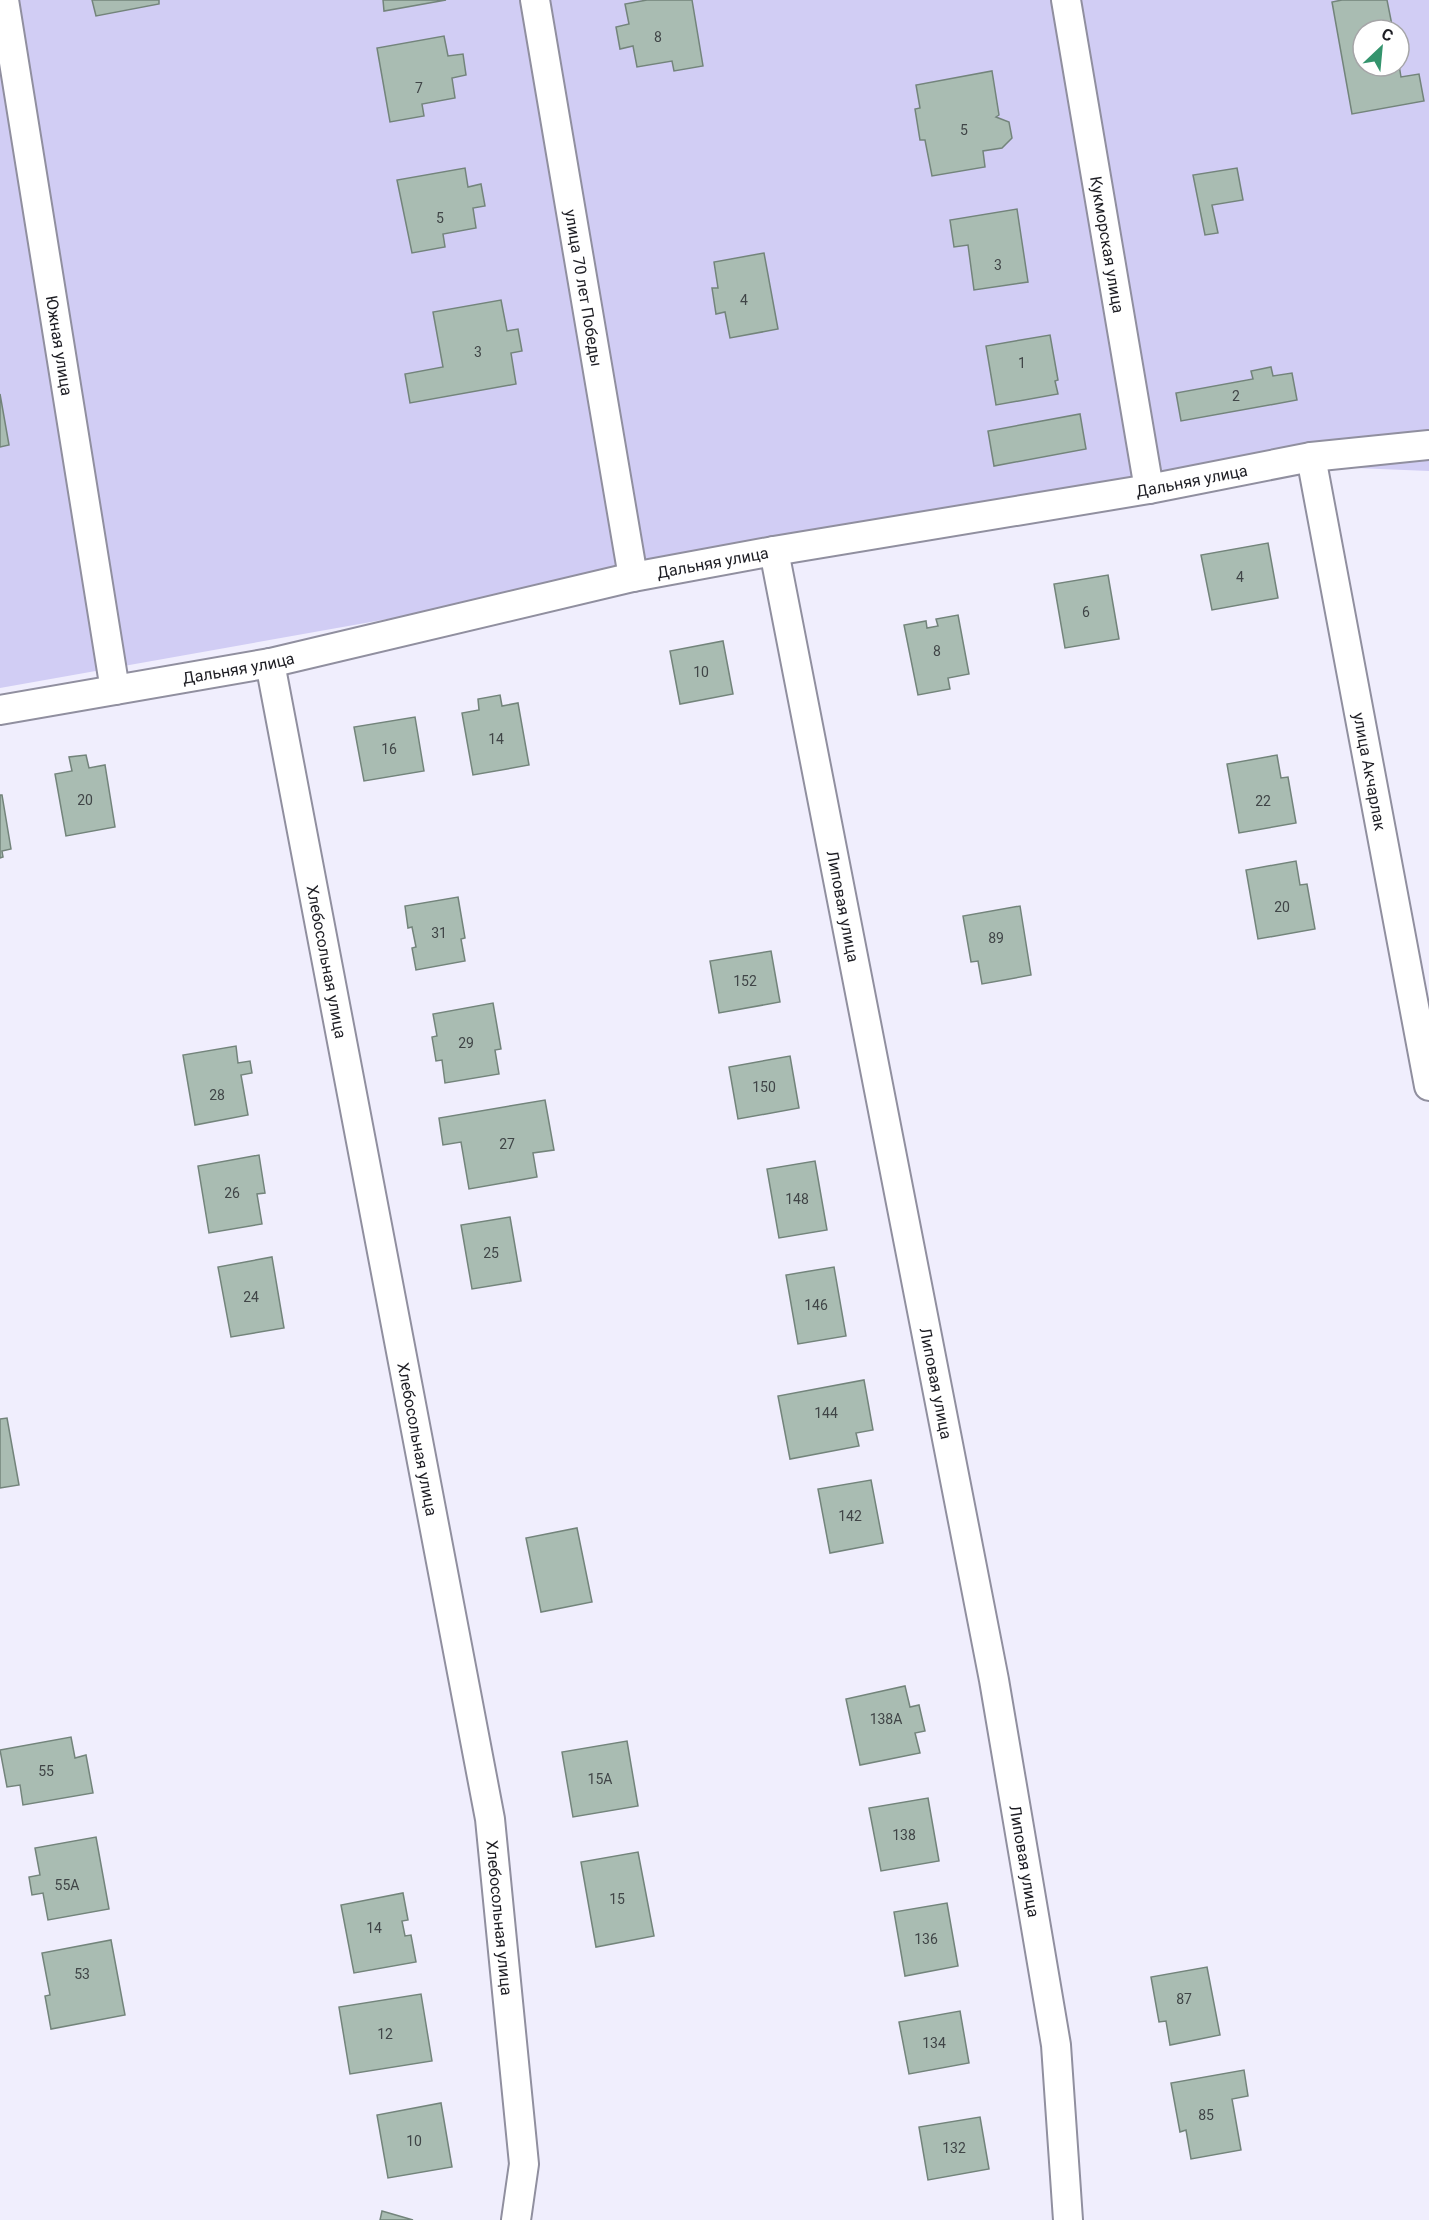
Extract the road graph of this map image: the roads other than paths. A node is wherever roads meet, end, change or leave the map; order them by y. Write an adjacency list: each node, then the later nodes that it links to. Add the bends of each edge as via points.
1 (4, 0): 10 (street, Южная улица)
2 (535, 0): 8 (street, улица 70 лет Победы)
3 (1066, 0): 6 (street, Кукморская улица)
4 (1429, 445): 5 (street, Дальняя улица)
5 (1311, 457): 6 (street, Дальняя улица); 12 (street, улица Акчарлак)
6 (1149, 489): 7 (street, Дальняя улица)
7 (774, 551): 8 (street, Дальняя улица); 14 (street, Липовая улица, via 994,1680 1056,2045)
8 (633, 577): 9 (street, Дальняя улица)
9 (270, 663): 10 (street, Дальняя улица); 13 (street, Хлебосольная улица, via 490,1819 524,2164)
10 (115, 690): 11 (street, Дальняя улица)
11 (0, 710)
12 (1429, 1086)
13 (516, 2220)
14 (1068, 2220)

